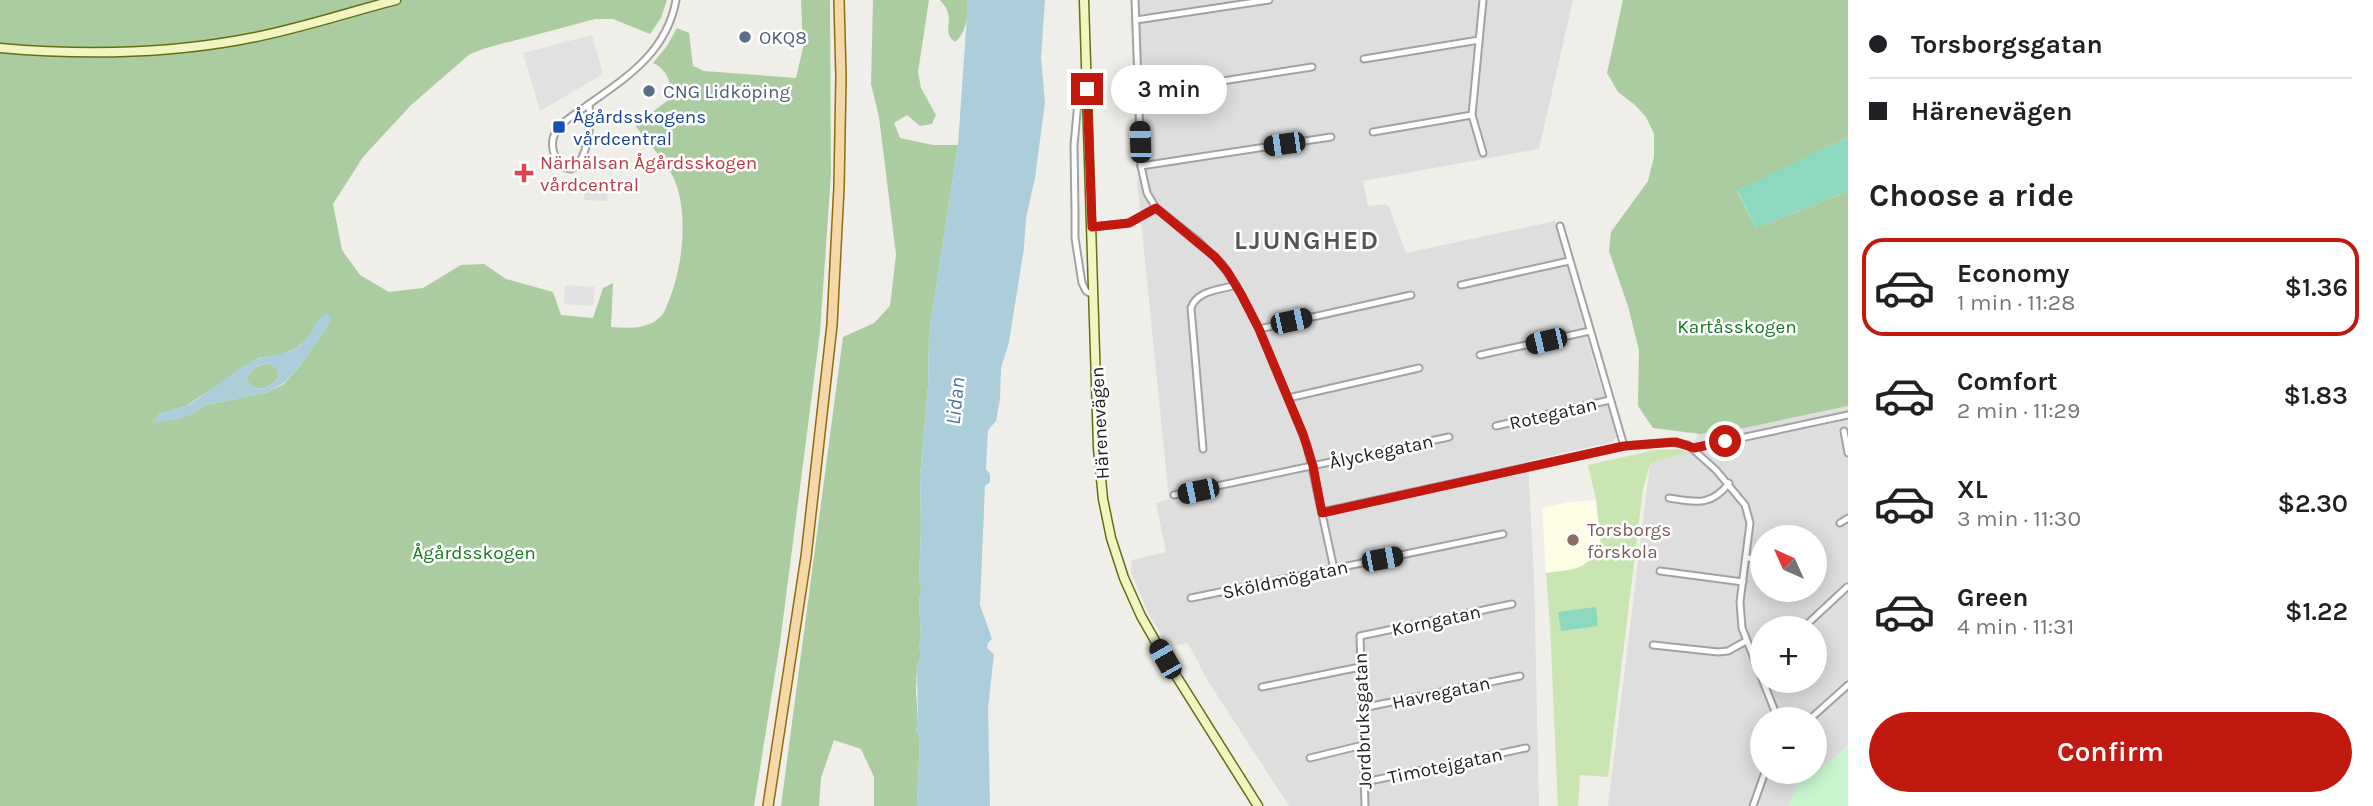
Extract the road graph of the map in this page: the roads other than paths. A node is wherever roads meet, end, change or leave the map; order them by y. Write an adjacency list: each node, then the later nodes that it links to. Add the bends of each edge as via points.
1 (396, 0): 10 (street, via 242,40 197,46 132,52)
2 (676, 0): 15 (street, via 667,31 654,50)
3 (839, 0): 75 (main road, via 840,174 832,325 806,557)
4 (1084, 0): 13 (street, Härenevägen)
5 (1135, 0): 8 (street)
6 (1269, 0): 8 (street)
7 (1483, 0): 9 (street)
8 (1136, 20): 14 (street)
9 (1479, 40): 11 (street); 16 (street)
10 (0, 48)
11 (1364, 59)
12 (1312, 67): 14 (street)
13 (1087, 89): 23 (street, Härenevägen); 28 (street, via 1078,102 1074,212 1082,284)
14 (1139, 94): 20 (street)
15 (589, 105): 15 (street, via 554,135 554,152 566,169 581,162)
16 (1472, 115): 17 (street); 19 (street)
17 (1373, 132)
18 (1331, 137): 20 (street)
19 (1483, 153)
20 (1141, 166): 21 (street)
21 (1156, 208): 23 (street, via 1129,223); 25 (street, via 1210,252)
22 (1560, 226): 24 (street)
23 (1092, 227): 28 (street, Härenevägen)
24 (1569, 261): 26 (street); 30 (street)
25 (1236, 285): 29 (street); 41 (street, via 1200,295 1192,304)
26 (1461, 285)
27 (1411, 295): 29 (street)
28 (1094, 296): 76 (street, Härenevägen, via 1101,478 1124,578 1165,659)
29 (1259, 329): 33 (street)
30 (1590, 331): 31 (street); 34 (street)
31 (1480, 355)
32 (1419, 368): 33 (street)
33 (1289, 398): 43 (street)
34 (1610, 400): 36 (street, Rotegatan); 39 (street)
35 (1848, 415): 40 (street)
36 (1496, 426)
37 (1844, 431): 42 (street)
38 (1449, 436): 43 (street, Ålyckegatan)
39 (1624, 446): 40 (street, via 1676,442); 47 (street)
40 (1694, 448): 44 (street)
41 (1203, 449)
42 (1848, 453)
43 (1313, 466): 45 (street, Ålyckegatan); 47 (street)
44 (1729, 484): 46 (street, via 1703,501); 51 (street, via 1749,514)
45 (1174, 495)
46 (1669, 498)
47 (1322, 513): 53 (street)
48 (1848, 518): 49 (street)
49 (1840, 523)
50 (1503, 534): 53 (street, Sköldmögatan)
51 (1746, 558): 52 (street); 55 (street)
52 (1750, 558)
53 (1334, 569): 57 (street, Sköldmögatan)
54 (1660, 571): 55 (street)
55 (1743, 582): 61 (street, via 1740,613)
56 (1847, 587): 59 (street)
57 (1191, 598)
58 (1512, 604): 60 (street, Korngatan)
59 (1816, 616)
60 (1360, 636): 64 (street, Jordbruksgatan)
61 (1746, 641): 62 (street, via 1718,652); 63 (street)
62 (1653, 645)
63 (1750, 649)
64 (1360, 667): 67 (street); 69 (street, Jordbruksgatan)
65 (1520, 676): 69 (street, Havregatan)
66 (1848, 685): 68 (street)
67 (1262, 687)
68 (1823, 707)
69 (1362, 708): 70 (street, Jordbruksgatan)
70 (1363, 745): 72 (street); 73 (street, Jordbruksgatan)
71 (1526, 748): 73 (street, Timotejgatan)
72 (1310, 758)
73 (1365, 782): 77 (street, Jordbruksgatan)
74 (1761, 784): 78 (street)
75 (768, 806)
76 (1258, 806)
77 (1365, 806)
78 (1753, 806)

